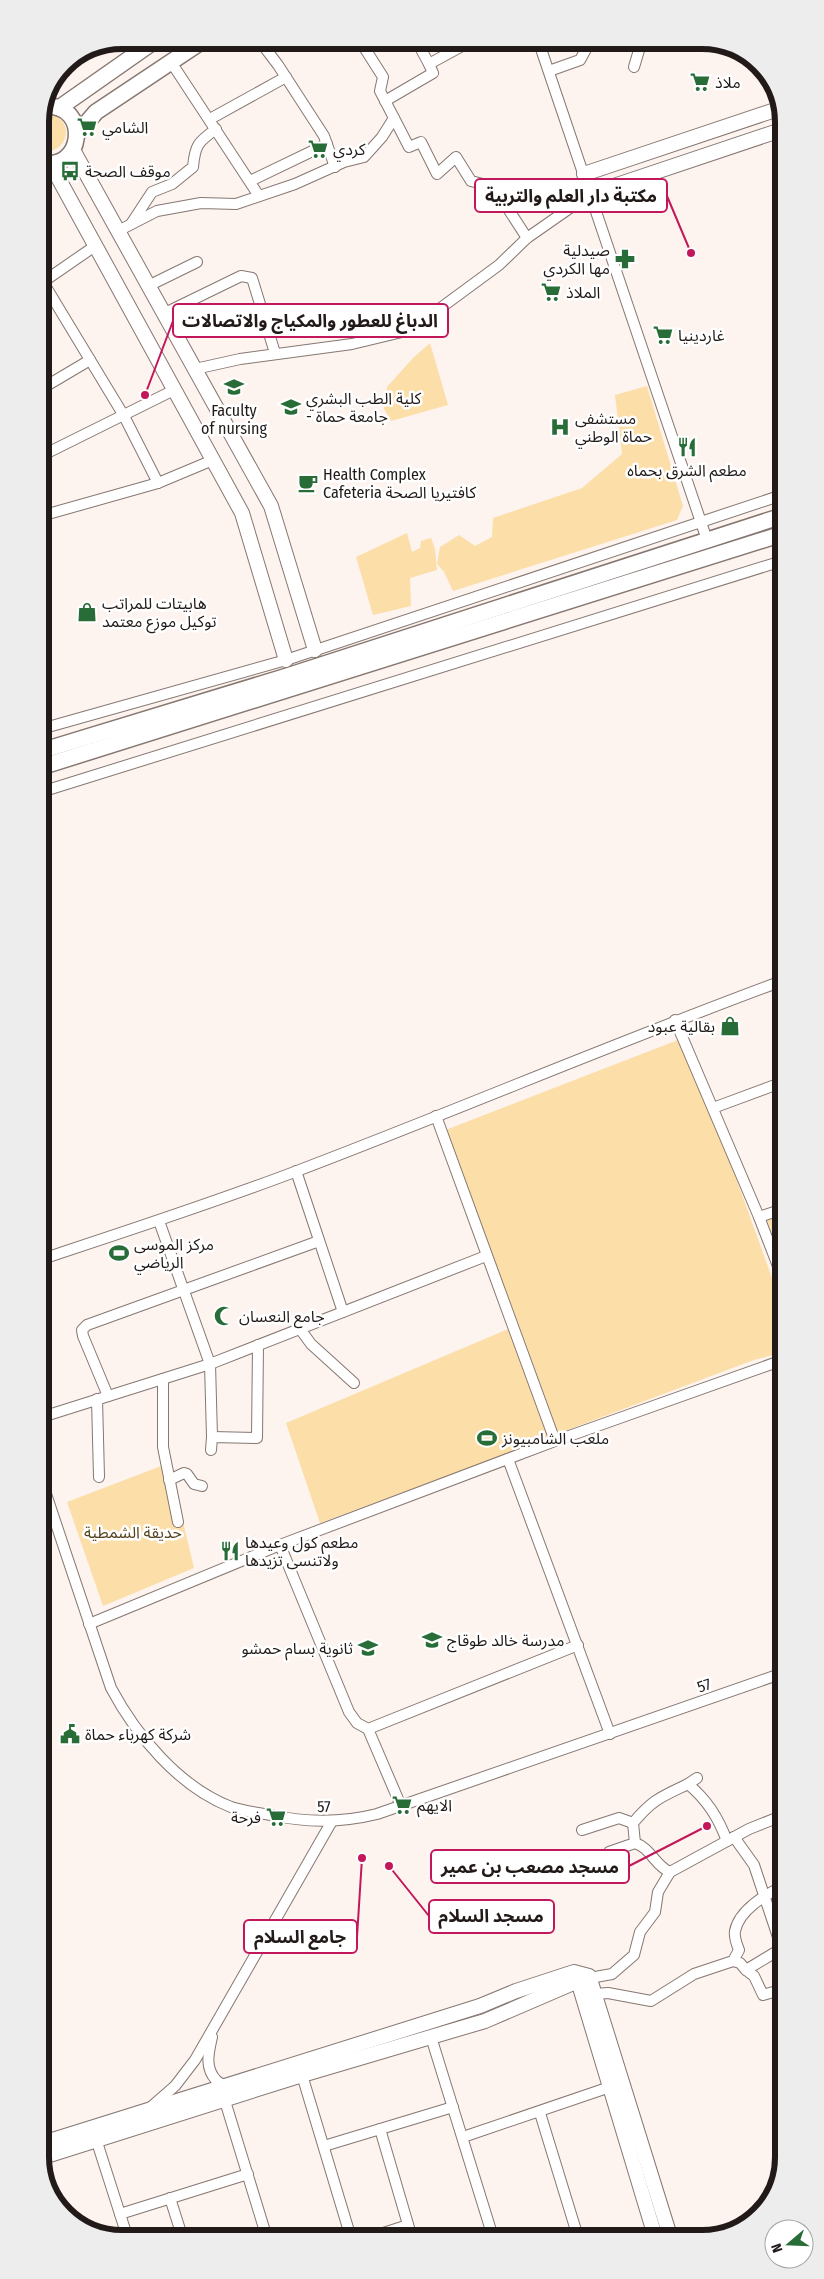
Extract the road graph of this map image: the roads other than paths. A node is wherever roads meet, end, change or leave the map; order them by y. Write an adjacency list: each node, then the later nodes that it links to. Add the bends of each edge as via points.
1 (142, 49): 16 (main road)
2 (190, 49): 10 (main road)
3 (266, 49): 14 (street)
4 (365, 49): 15 (street, via 383,77 380,91)
5 (421, 49): 11 (street)
6 (456, 49): 11 (street)
7 (541, 49): 13 (street)
8 (586, 49): 13 (street, via 580,60)
9 (639, 49): 12 (street)
10 (171, 62): 19 (street); 22 (main road, via 96,112)
11 (429, 64): 15 (street, via 433,73)
12 (634, 66)
13 (549, 71): 28 (street)
14 (286, 77): 19 (street); 23 (street)
15 (385, 101): 18 (street)
16 (52, 107): 22 (main road, via 72,118)
17 (775, 110): 28 (main road)
18 (394, 118): 26 (street, via 382,138 364,156); 33 (street, via 409,147 421,142 437,174 456,157 471,181 494,187)
19 (210, 120): 20 (street)
20 (216, 129): 29 (street); 32 (street, via 194,149 193,167 172,184 152,192)
21 (775, 132): 30 (main road)
22 (77, 134): 24 (main road)
23 (327, 144): 26 (street); 29 (street)
24 (73, 150): 25 (main road, via 59,162); 32 (main road)
25 (49, 163)
26 (335, 166): 31 (street)
27 (49, 170): 34 (main road)
28 (584, 174): 30 (street)
29 (250, 181): 31 (street)
30 (590, 194): 33 (street); 52 (street)
31 (259, 196): 32 (street, via 236,204 201,203 157,212)
32 (124, 228): 37 (main road)
33 (527, 238): 40 (street, via 499,265 427,318 402,332 352,344)
34 (95, 246): 36 (street); 44 (main road)
35 (196, 262): 37 (street)
36 (49, 278)
37 (148, 286): 39 (main road)
38 (49, 294): 41 (street)
39 (163, 314): 40 (street, via 241,276 252,278); 42 (main road)
40 (275, 353): 42 (street)
41 (90, 360): 43 (street); 45 (street)
42 (195, 370): 56 (main road, via 271,506)
43 (49, 384)
44 (174, 390): 45 (street); 47 (main road)
45 (124, 416): 46 (street); 48 (street)
46 (49, 452)
47 (213, 460): 48 (street); 57 (main road, via 242,513)
48 (158, 483): 50 (street)
49 (775, 497): 52 (street)
50 (49, 514)
51 (775, 518): 54 (main road)
52 (700, 521): 54 (street); 56 (street)
53 (775, 536): 60 (main road)
54 (707, 540): 59 (main road, via 284,677)
55 (775, 562): 61 (street)
56 (315, 650): 57 (street)
57 (286, 660): 58 (street)
58 (49, 727)
59 (49, 748)
60 (49, 764)
61 (49, 790)
62 (775, 984): 63 (street)
63 (676, 1020): 65 (street); 66 (street)
64 (775, 1085): 65 (street)
65 (713, 1108): 69 (street)
66 (436, 1116): 67 (street); 72 (street)
67 (296, 1171): 70 (street); 71 (street)
68 (775, 1212): 69 (street)
69 (759, 1217): 74 (street)
70 (159, 1220): 73 (street); 75 (street)
71 (319, 1241): 75 (street); 76 (street)
72 (486, 1256): 76 (street); 87 (street)
73 (49, 1257)
74 (775, 1258)
75 (184, 1291): 79 (street); 83 (street, via 87,1325 82,1330)
76 (344, 1312): 77 (street)
77 (300, 1329): 78 (street); 82 (street, via 311,1344)
78 (258, 1345): 79 (street); 86 (street, via 257,1438)
79 (210, 1364): 81 (street); 86 (street)
80 (775, 1367): 87 (street)
81 (162, 1379): 83 (street); 91 (street, via 163,1447)
82 (354, 1384)
83 (108, 1396): 84 (street)
84 (97, 1399): 85 (street); 90 (street)
85 (49, 1415)
86 (212, 1437): 88 (street)
87 (555, 1441): 89 (street)
88 (211, 1450)
89 (508, 1459): 95 (street); 97 (street)
90 (99, 1477)
91 (169, 1480): 92 (street, via 184,1473 194,1484); 94 (street)
92 (202, 1486)
93 (49, 1503): 96 (street, 57)
94 (178, 1522)
95 (280, 1545): 96 (street); 99 (street, via 349,1712 357,1723)
96 (89, 1624): 103 (street, 57, via 111,1688 128,1718 155,1751 187,1780 231,1807 298,1821)
97 (578, 1645): 99 (street); 100 (street)
98 (775, 1676): 100 (street, 57)
99 (368, 1728): 101 (street)
100 (610, 1734): 101 (street, 57)
101 (401, 1806): 103 (street, 57, via 362,1818)
102 (775, 1819): 106 (street)
103 (332, 1822): 119 (street)
104 (633, 1822): 105 (street, via 618,1818); 106 (street, via 657,1798 693,1781); 107 (street)
105 (582, 1830)
106 (731, 1839): 109 (street); 111 (street, via 754,1865)
107 (635, 1843): 108 (street); 109 (street, via 643,1846 662,1869)
108 (609, 1852)
109 (670, 1872): 116 (street, via 658,1892 655,1912 640,1932 634,1955 612,1974)
110 (775, 1891): 111 (street)
111 (765, 1896): 112 (street); 114 (street, via 741,1918 734,1932 738,1950)
112 (775, 1928)
113 (775, 1952): 115 (street)
114 (732, 1961): 115 (street, via 740,1963); 118 (street, via 694,1974 652,2001 608,1993)
115 (746, 1970): 117 (street, via 754,1976 763,1995)
116 (584, 1979): 118 (main road); 120 (main road, via 501,2015); 122 (main road, via 574,1972 480,2006); 123 (main road)
117 (775, 1992)
118 (595, 1994): 147 (main road)
119 (215, 2024): 122 (street, via 208,2065); 126 (street, via 182,2078)
120 (431, 2036): 121 (main road); 125 (street)
121 (302, 2075): 124 (main road); 132 (street)
122 (223, 2085): 124 (street, via 230,2093); 126 (main road)
123 (610, 2087): 127 (street); 146 (main road)
124 (225, 2101): 130 (main road); 134 (street)
125 (454, 2107): 128 (street); 129 (street)
126 (149, 2109): 131 (main road)
127 (540, 2113): 129 (street); 145 (street)
128 (380, 2129): 132 (street); 137 (street)
129 (463, 2137): 144 (street)
130 (96, 2140): 133 (main road); 136 (street)
131 (49, 2141)
132 (324, 2146): 141 (street)
133 (49, 2155)
134 (248, 2174): 135 (street); 140 (street)
135 (170, 2198): 136 (street); 139 (street)
136 (120, 2214): 138 (street)
137 (408, 2226): 142 (street); 143 (street)
138 (125, 2230)
139 (180, 2230)
140 (265, 2230)
141 (349, 2230)
142 (395, 2230)
143 (409, 2230)
144 (491, 2230)
145 (576, 2230)
146 (649, 2230)
147 (668, 2230)

